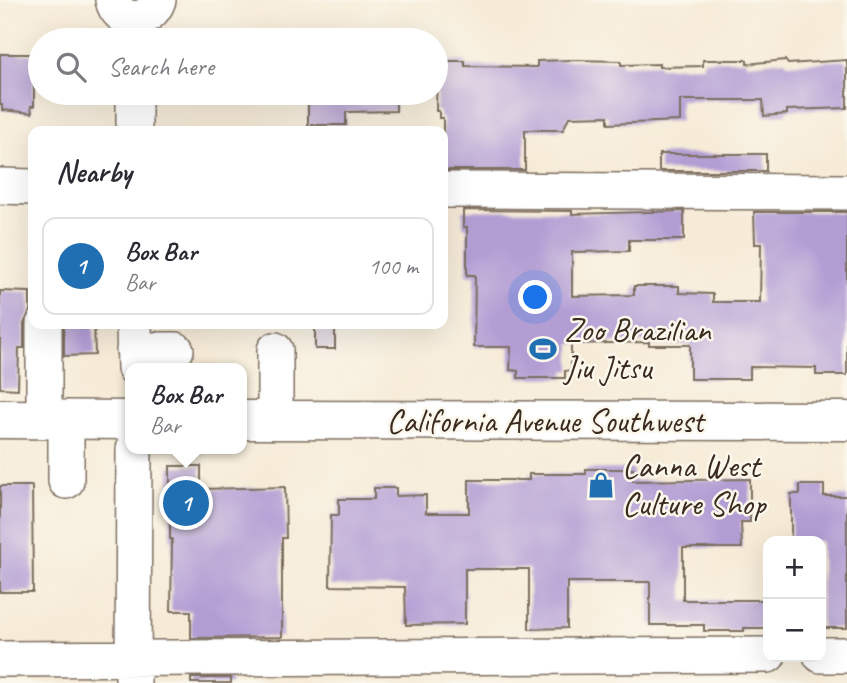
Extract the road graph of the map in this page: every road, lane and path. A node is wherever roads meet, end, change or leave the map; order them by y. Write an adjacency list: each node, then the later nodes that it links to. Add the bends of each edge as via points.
1 (134, 105): 2 (street)
2 (134, 126)
3 (0, 187): 4 (street)
4 (28, 187)
5 (448, 190): 6 (street)
6 (847, 192)
7 (45, 329): 12 (street)
8 (134, 347): 9 (street)
9 (176, 350)
10 (275, 350): 14 (street)
11 (0, 419): 12 (main road)
12 (55, 420): 13 (main road); 17 (street)
13 (125, 420)
14 (259, 421): 15 (main road, California Avenue Southwest)
15 (847, 422)
16 (134, 454): 22 (street)
17 (66, 481)
18 (826, 655): 19 (street)
19 (847, 655)
20 (763, 656): 22 (street, via 478,642)
21 (0, 659): 22 (street)
22 (132, 671)

